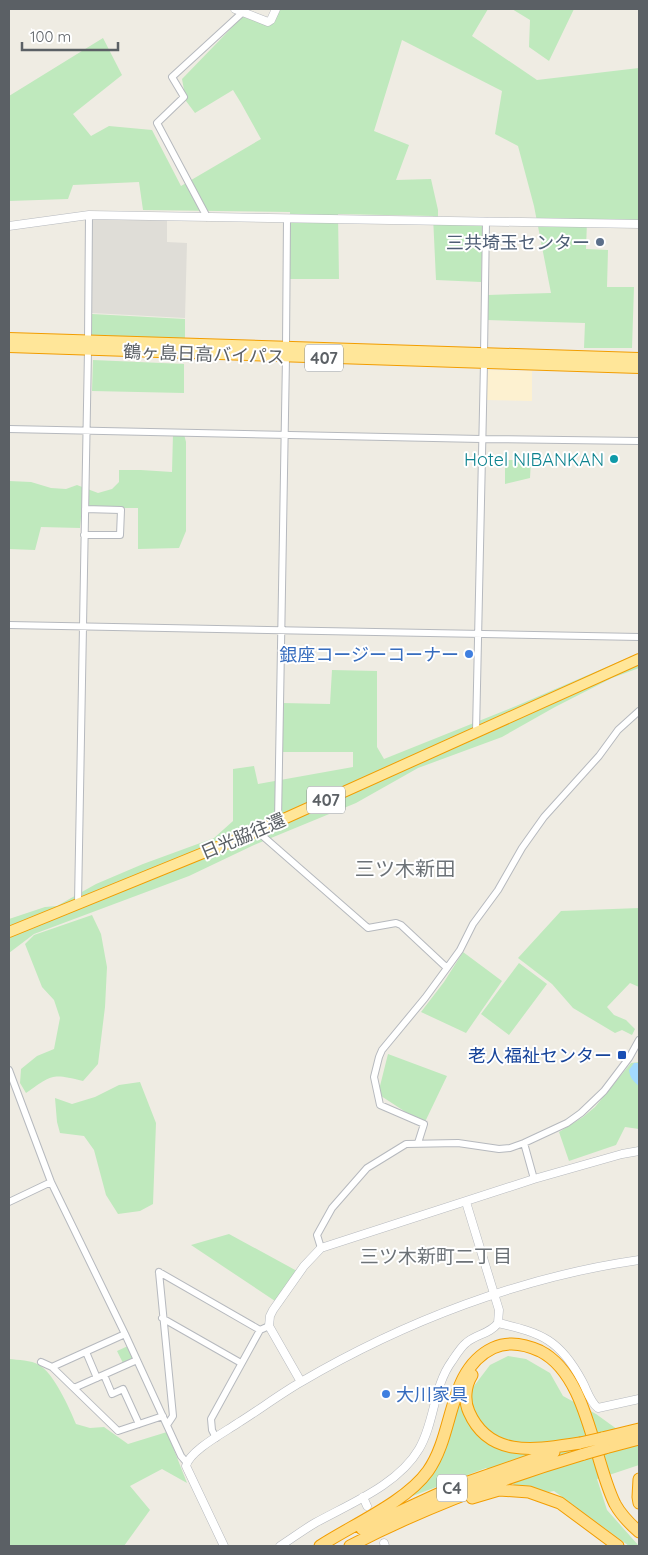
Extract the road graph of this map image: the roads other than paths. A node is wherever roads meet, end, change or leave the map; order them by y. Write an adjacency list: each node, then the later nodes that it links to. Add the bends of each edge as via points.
1 (235, 9): 3 (street)
2 (276, 9): 3 (street, via 268,22)
3 (243, 12): 5 (street, via 172,77 184,97 157,123)
4 (90, 215): 5 (street); 9 (street); 11 (street)
5 (207, 217): 6 (street)
6 (287, 218): 7 (street); 13 (street)
7 (486, 221): 8 (street); 15 (street)
8 (639, 224)
9 (9, 226)
10 (9, 338): 11 (highway, 鶴ヶ島日高バイパス / 407)
11 (88, 346): 12 (highway, 鶴ヶ島日高バイパス / 407); 13 (highway, 鶴ヶ島日高バイパス / 407); 18 (street)
12 (9, 347)
13 (286, 352): 15 (highway, 鶴ヶ島日高バイパス / 407); 19 (street)
14 (639, 358): 15 (highway, 鶴ヶ島日高バイパス / 407)
15 (484, 359): 16 (highway, 鶴ヶ島日高バイパス / 407); 20 (street)
16 (639, 368)
17 (9, 429): 18 (street)
18 (86, 431): 19 (street); 22 (street)
19 (284, 434): 20 (street); 26 (street)
20 (481, 440): 21 (street); 27 (street)
21 (639, 441)
22 (85, 509): 23 (street); 23 (street, via 121,510 120,535)
23 (84, 535): 25 (street)
24 (9, 625): 25 (street)
25 (83, 626): 26 (street); 34 (street)
26 (280, 630): 27 (street); 32 (street)
27 (478, 634): 28 (street); 31 (street)
28 (639, 637)
29 (639, 659): 31 (highway, 日光脇往還 / 407)
30 (639, 711): 36 (street, via 618,730 544,817)
31 (476, 732): 32 (highway, 日光脇往還 / 407)
32 (278, 821): 33 (highway, 日光脇往還 / 407)
33 (257, 830): 34 (highway, 日光脇往還 / 407); 36 (street, via 368,928 401,925)
34 (78, 903): 35 (highway, 日光脇往還 / 407)
35 (9, 932)
36 (446, 968): 39 (street, via 382,1050 374,1077 380,1105 424,1124)
37 (639, 1040): 40 (street, via 612,1082 581,1113 558,1128)
38 (9, 1070): 43 (street)
39 (418, 1143): 40 (street, via 458,1143 498,1149); 46 (street, via 406,1144 366,1168 325,1220 317,1235)
40 (524, 1143): 42 (street)
41 (639, 1151): 42 (street)
42 (534, 1180): 45 (street)
43 (51, 1182): 44 (street); 53 (street)
44 (9, 1202)
45 (466, 1202): 46 (street); 48 (street)
46 (321, 1248): 51 (street, via 273,1310)
47 (639, 1260): 48 (street, via 559,1276)
48 (495, 1294): 50 (street); 60 (street, via 367,1346)
49 (162, 1318): 52 (street, via 159,1272); 57 (street); 65 (street, via 173,1416)
50 (498, 1323): 62 (street, via 536,1332 558,1348 598,1408); 73 (street, via 466,1343 447,1368 425,1437 406,1468)
51 (269, 1326): 52 (street); 60 (street)
52 (260, 1330): 57 (street)
53 (125, 1334): 54 (street); 55 (street)
54 (86, 1352): 58 (street); 59 (street)
55 (137, 1360): 59 (street); 63 (street)
56 (41, 1362): 58 (street)
57 (242, 1363): 67 (street, via 211,1419)
58 (52, 1367): 61 (street)
59 (100, 1377): 61 (street); 64 (street, via 112,1394 123,1389)
60 (301, 1382): 67 (street)
61 (74, 1388): 64 (street, via 118,1431)
62 (639, 1399)
63 (163, 1416): 64 (street); 65 (street)
64 (139, 1424)
65 (167, 1425): 71 (street)
66 (639, 1429): 69 (highway, C4)
67 (216, 1438): 71 (street, via 191,1456)
68 (639, 1439): 69 (highway, C4)
69 (603, 1443): 70 (highway, C4, bridge)
70 (582, 1449): 76 (highway, C4); 78 (highway, via 516,1448 484,1436 468,1408 466,1394 470,1378 489,1357 506,1350 523,1350 543,1359 554,1369 566,1386 581,1420 612,1509); 82 (highway, C4, via 451,1488)
71 (187, 1463): 79 (street)
72 (639, 1479): 74 (highway)
73 (363, 1497): 75 (street); 80 (street)
74 (639, 1502)
75 (367, 1506)
76 (420, 1512): 83 (highway, C4); 84 (highway, via 499,1490 529,1492 560,1503)
77 (639, 1532): 81 (highway, via 615,1504 568,1376 541,1351 522,1344 502,1344 484,1352 470,1366 458,1391 442,1445 428,1472 394,1502)
78 (639, 1539)
79 (224, 1546)
80 (280, 1546)
81 (320, 1546)
82 (330, 1546)
83 (350, 1546)
84 (618, 1546)

